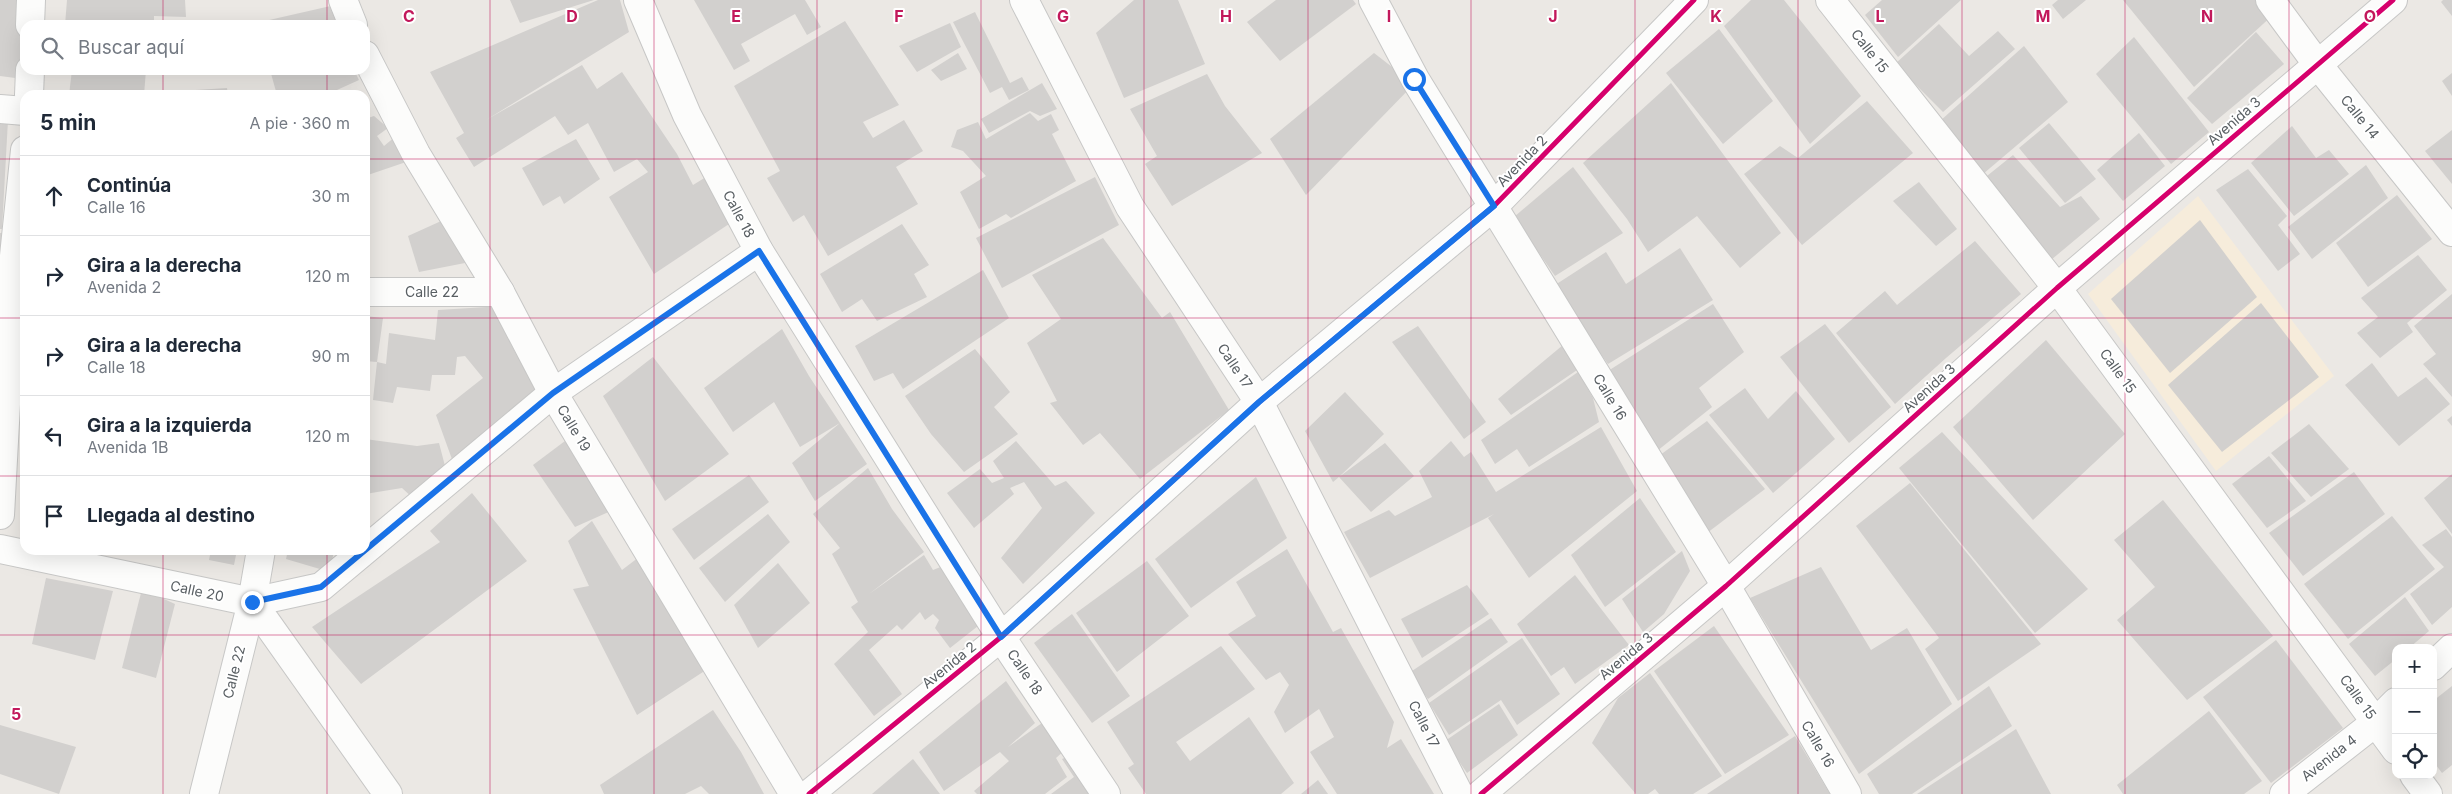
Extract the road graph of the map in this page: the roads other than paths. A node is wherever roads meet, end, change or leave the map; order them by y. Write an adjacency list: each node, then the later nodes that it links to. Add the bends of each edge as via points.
1 (31, 0): 10 (street)
2 (343, 0): 11 (street)
3 (638, 0): 20 (street, Calle 18, via 687,115)
4 (1024, 0): 26 (street, Calle 17, via 1130,207)
5 (1373, 0): 18 (street, Calle 16, via 1414,79)
6 (1694, 0): 18 (street, Avenida 2)
7 (1830, 0): 22 (street, Calle 15)
8 (2270, 0): 12 (street, Calle 14)
9 (2393, 0): 12 (street, Avenida 3)
10 (30, 20)
11 (351, 20)
12 (2318, 64): 19 (street, Calle 14); 22 (street, Avenida 3)
13 (370, 65): 24 (street, Calle 19, via 416,154)
14 (30, 75): 15 (street)
15 (29, 90)
16 (0, 109): 17 (street)
17 (20, 111)
18 (1494, 206): 26 (street, Avenida 2); 34 (street, Calle 16)
19 (2452, 232)
20 (759, 251): 25 (street); 36 (street, Calle 18)
21 (20, 256): 27 (street)
22 (2057, 288): 34 (street, Avenida 3); 40 (street, Calle 15)
23 (370, 292): 24 (street, Calle 22)
24 (500, 292): 25 (street, Calle 19)
25 (553, 393): 28 (street); 45 (street, Calle 19)
26 (1259, 402): 36 (street, Avenida 2); 48 (street, Calle 17)
27 (0, 515)
28 (370, 546)
29 (0, 549): 30 (street, Calle 20)
30 (20, 553)
31 (29, 555): 35 (street, Calle 20)
32 (260, 555): 35 (street, Calle 22)
33 (359, 555): 35 (street, via 321,587)
34 (1726, 586): 49 (street, Avenida 3); 50 (street, Calle 16)
35 (252, 602): 43 (street, Calle 22); 44 (street)
36 (1001, 637): 46 (street, Avenida 2); 47 (street, Calle 18)
37 (2452, 648): 38 (street)
38 (2437, 662)
39 (2392, 706): 40 (street, Avenida 4)
40 (2376, 722): 41 (street, Calle 15); 51 (street, Avenida 4)
41 (2392, 744)
42 (2417, 779): 52 (street)
43 (204, 794)
44 (388, 794)
45 (794, 794)
46 (809, 794)
47 (1106, 794)
48 (1459, 794)
49 (1481, 794)
50 (1847, 794)
51 (2284, 794)
52 (2428, 794)

